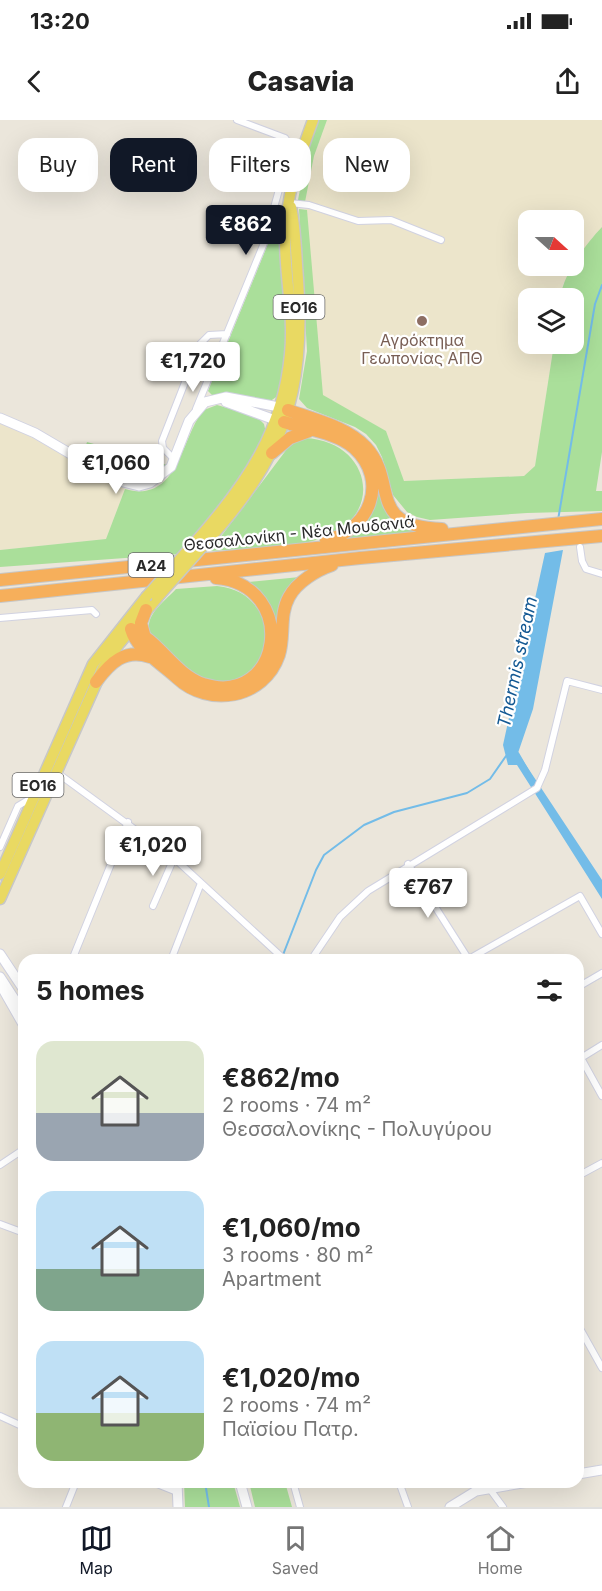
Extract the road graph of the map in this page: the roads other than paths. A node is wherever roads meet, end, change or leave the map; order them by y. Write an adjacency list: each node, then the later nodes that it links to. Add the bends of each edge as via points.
1 (237, 120): 5 (street, via 285,138 291,147 264,243)
2 (313, 120): 3 (main road, ΕΟ16, via 298,162)
3 (290, 203): 4 (street, via 358,220 391,220); 7 (main road, ΕΟ16, via 301,338 297,370)
4 (441, 240)
5 (227, 334): 6 (street); 11 (street, via 209,335 200,344 162,441 163,448)
6 (195, 410): 7 (street, via 211,399 226,398); 11 (street)
7 (282, 415): 9 (highway); 10 (main road, ΕΟ16); 13 (highway, via 336,427 358,440 372,456 389,506 404,521 425,528); 15 (main road, ΕΟ16, via 250,476)
8 (0, 418): 11 (street, via 128,485 150,483 171,467)
9 (311, 431): 10 (highway, via 290,438); 17 (highway, via 346,443 360,455 370,476 370,501 360,523 350,531 338,538)
10 (272, 453): 15 (main road, ΕΟ16, via 245,495)
11 (174, 459)
12 (602, 519): 13 (highway, Θεσσαλονίκη - Νέα Μουδανιά / Α24)
13 (494, 530): 17 (highway, Θεσσαλονίκη - Νέα Μουδανιά / Α24)
14 (602, 537): 16 (highway, Θεσσαλονίκη - Νέα Μουδανιά / Α24)
15 (201, 542): 23 (main road, ΕΟ16, bridge); 23 (main road, ΕΟ16, bridge, via 158,598)
16 (576, 543): 18 (highway, Θεσσαλονίκη - Νέα Μουδανιά / Α24); 19 (street, via 586,569)
17 (290, 550): 21 (highway, Θεσσαλονίκη - Νέα Μουδανιά / Α24)
18 (360, 558): 20 (highway, Θεσσαλονίκη - Νέα Μουδανιά / Α24); 29 (highway, via 323,568 290,595 285,605 278,658 263,679 248,690 218,696 200,692 181,682)
19 (602, 574)
20 (194, 577): 22 (highway, Θεσσαλονίκη - Νέα Μουδανιά / Α24); 28 (highway, via 224,579 241,585 267,611 273,639 261,669 236,685 204,684 189,676)
21 (4, 579)
22 (0, 596)
23 (142, 605): 26 (main road, ΕΟ16); 27 (main road, ΕΟ16); 28 (highway)
24 (96, 614): 25 (street, via 92,610)
25 (0, 618)
26 (131, 629): 27 (main road); 28 (highway); 29 (highway, via 134,639); 30 (main road, ΕΟ16)
27 (116, 632): 33 (main road, ΕΟ16, via 99,653 77,696)
28 (144, 634)
29 (157, 659): 30 (highway, via 127,655 109,665)
30 (96, 682): 32 (main road, ΕΟ16)
31 (602, 690): 37 (street, via 567,681 542,779 530,794)
32 (56, 771): 34 (street); 40 (main road, ΕΟ16)
33 (34, 796): 35 (street, via 18,806); 38 (main road, ΕΟ16)
34 (128, 822): 36 (street); 44 (street)
35 (0, 847)
36 (174, 858): 39 (street); 41 (street)
37 (408, 864): 47 (street, via 376,884 345,911); 48 (street)
38 (0, 874)
39 (201, 883): 45 (street); 46 (street)
40 (0, 899)
41 (153, 906)
42 (602, 934): 49 (street, via 580,896)
43 (0, 954): 52 (street)
44 (74, 954)
45 (173, 954)
46 (279, 954)
47 (316, 954)
48 (464, 954)
49 (478, 954)
50 (602, 973): 53 (street)
51 (0, 977): 55 (street)
52 (18, 981)
53 (584, 984)
54 (0, 987): 56 (street)
55 (18, 1005)
56 (18, 1018)
57 (602, 1045): 58 (street)
58 (584, 1056)
59 (584, 1065): 60 (street)
60 (602, 1096)
61 (18, 1153): 63 (street)
62 (602, 1163): 64 (street)
63 (0, 1165)
64 (584, 1173)
65 (0, 1224): 66 (street)
66 (18, 1231)
67 (584, 1336): 68 (street)
68 (602, 1368)
69 (0, 1416): 70 (street)
70 (18, 1424)
71 (602, 1470): 72 (street)
72 (584, 1473)
73 (74, 1488): 80 (street)
74 (177, 1488): 81 (street)
75 (242, 1488): 82 (street)
76 (295, 1488): 83 (street)
77 (401, 1488): 84 (street)
78 (482, 1488): 85 (street)
79 (485, 1488): 86 (street)
80 (66, 1507)
81 (178, 1507)
82 (247, 1507)
83 (300, 1507)
84 (408, 1507)
85 (450, 1507)
86 (503, 1507)

